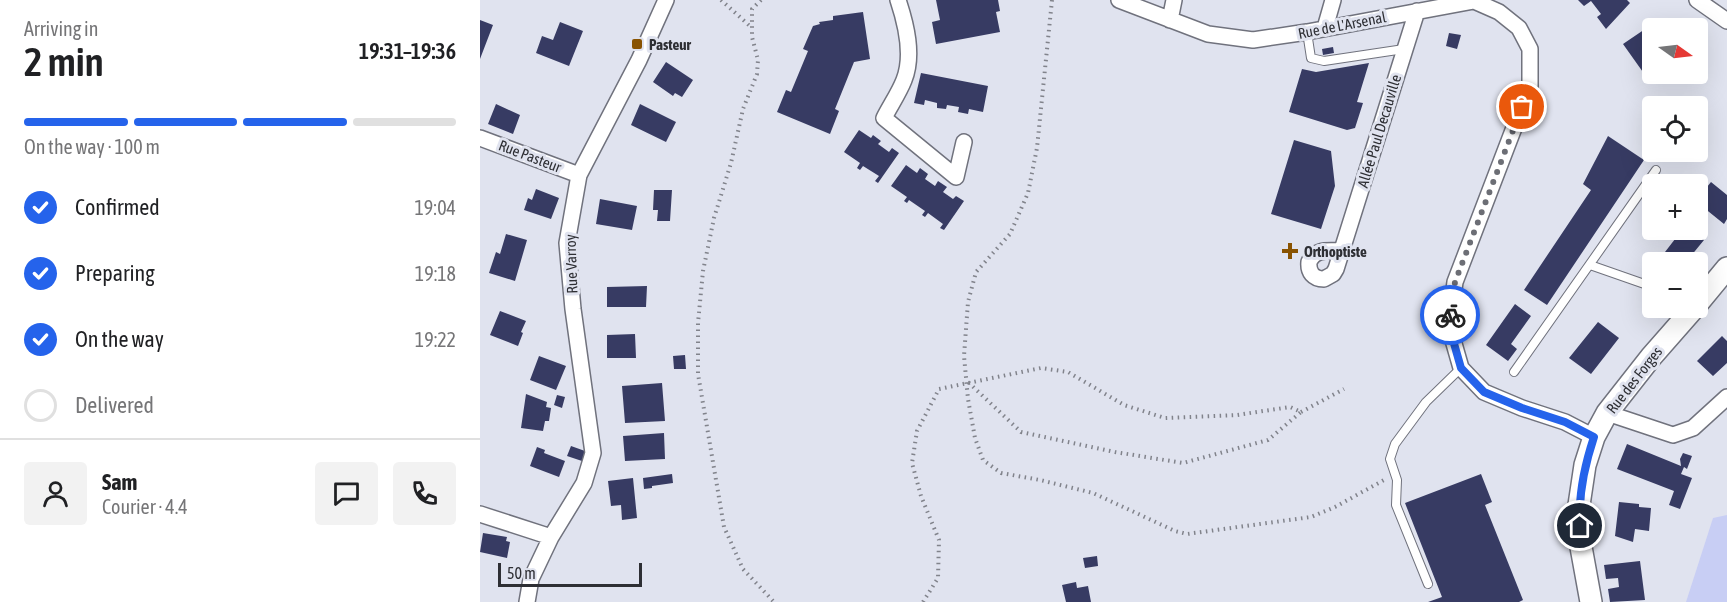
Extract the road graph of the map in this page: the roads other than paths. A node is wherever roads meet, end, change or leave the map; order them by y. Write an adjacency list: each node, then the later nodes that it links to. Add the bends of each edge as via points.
1 (666, 0): 16 (street, Rue Varroy)
2 (898, 0): 14 (street, via 909,48 905,78 884,118 956,177)
3 (1119, 0): 8 (street, Rue de L'Arsenal)
4 (1174, 0): 8 (street)
5 (1333, 0): 10 (street)
6 (1697, 0): 9 (street)
7 (1416, 11): 10 (street, Rue de L'Arsenal); 12 (street, Allée Paul Decauville); 23 (street, Rue de L'Arsenal, via 1474,1 1519,27 1530,49 1530,86 1455,282 1449,326)
8 (1170, 20): 11 (street, Rue de L'Arsenal, via 1208,34 1253,40)
9 (1727, 21)
10 (1325, 28): 11 (street, Rue de L'Arsenal)
11 (1307, 32): 12 (lane, via 1311,58 1324,61)
12 (1404, 50): 17 (street, Allée Paul Decauville)
13 (480, 138): 16 (street, Rue Pasteur)
14 (964, 142)
15 (1656, 170): 18 (lane)
16 (579, 175): 29 (street, Rue Varroy, via 567,243 593,453 584,483)
17 (1341, 251)
18 (1590, 265): 20 (lane); 24 (lane)
19 (1727, 268): 21 (main road)
20 (1642, 283)
21 (1708, 291)
22 (1685, 318): 26 (main road, Rue des Forges)
23 (1461, 368): 27 (street, Rue de L'Arsenal, via 1484,392); 30 (lane, via 1426,402 1395,444 1390,459 1397,480 1396,505)
24 (1514, 372)
25 (1727, 397): 26 (street, via 1693,428 1672,435)
26 (1607, 413): 27 (main road, Rue des Forges)
27 (1594, 437): 32 (main road, Rue des Forges, via 1579,505 1581,548)
28 (480, 514): 29 (street)
29 (551, 537): 31 (street, Rue Varroy, via 531,579)
30 (1428, 584)
31 (527, 602)
32 (1591, 602)

